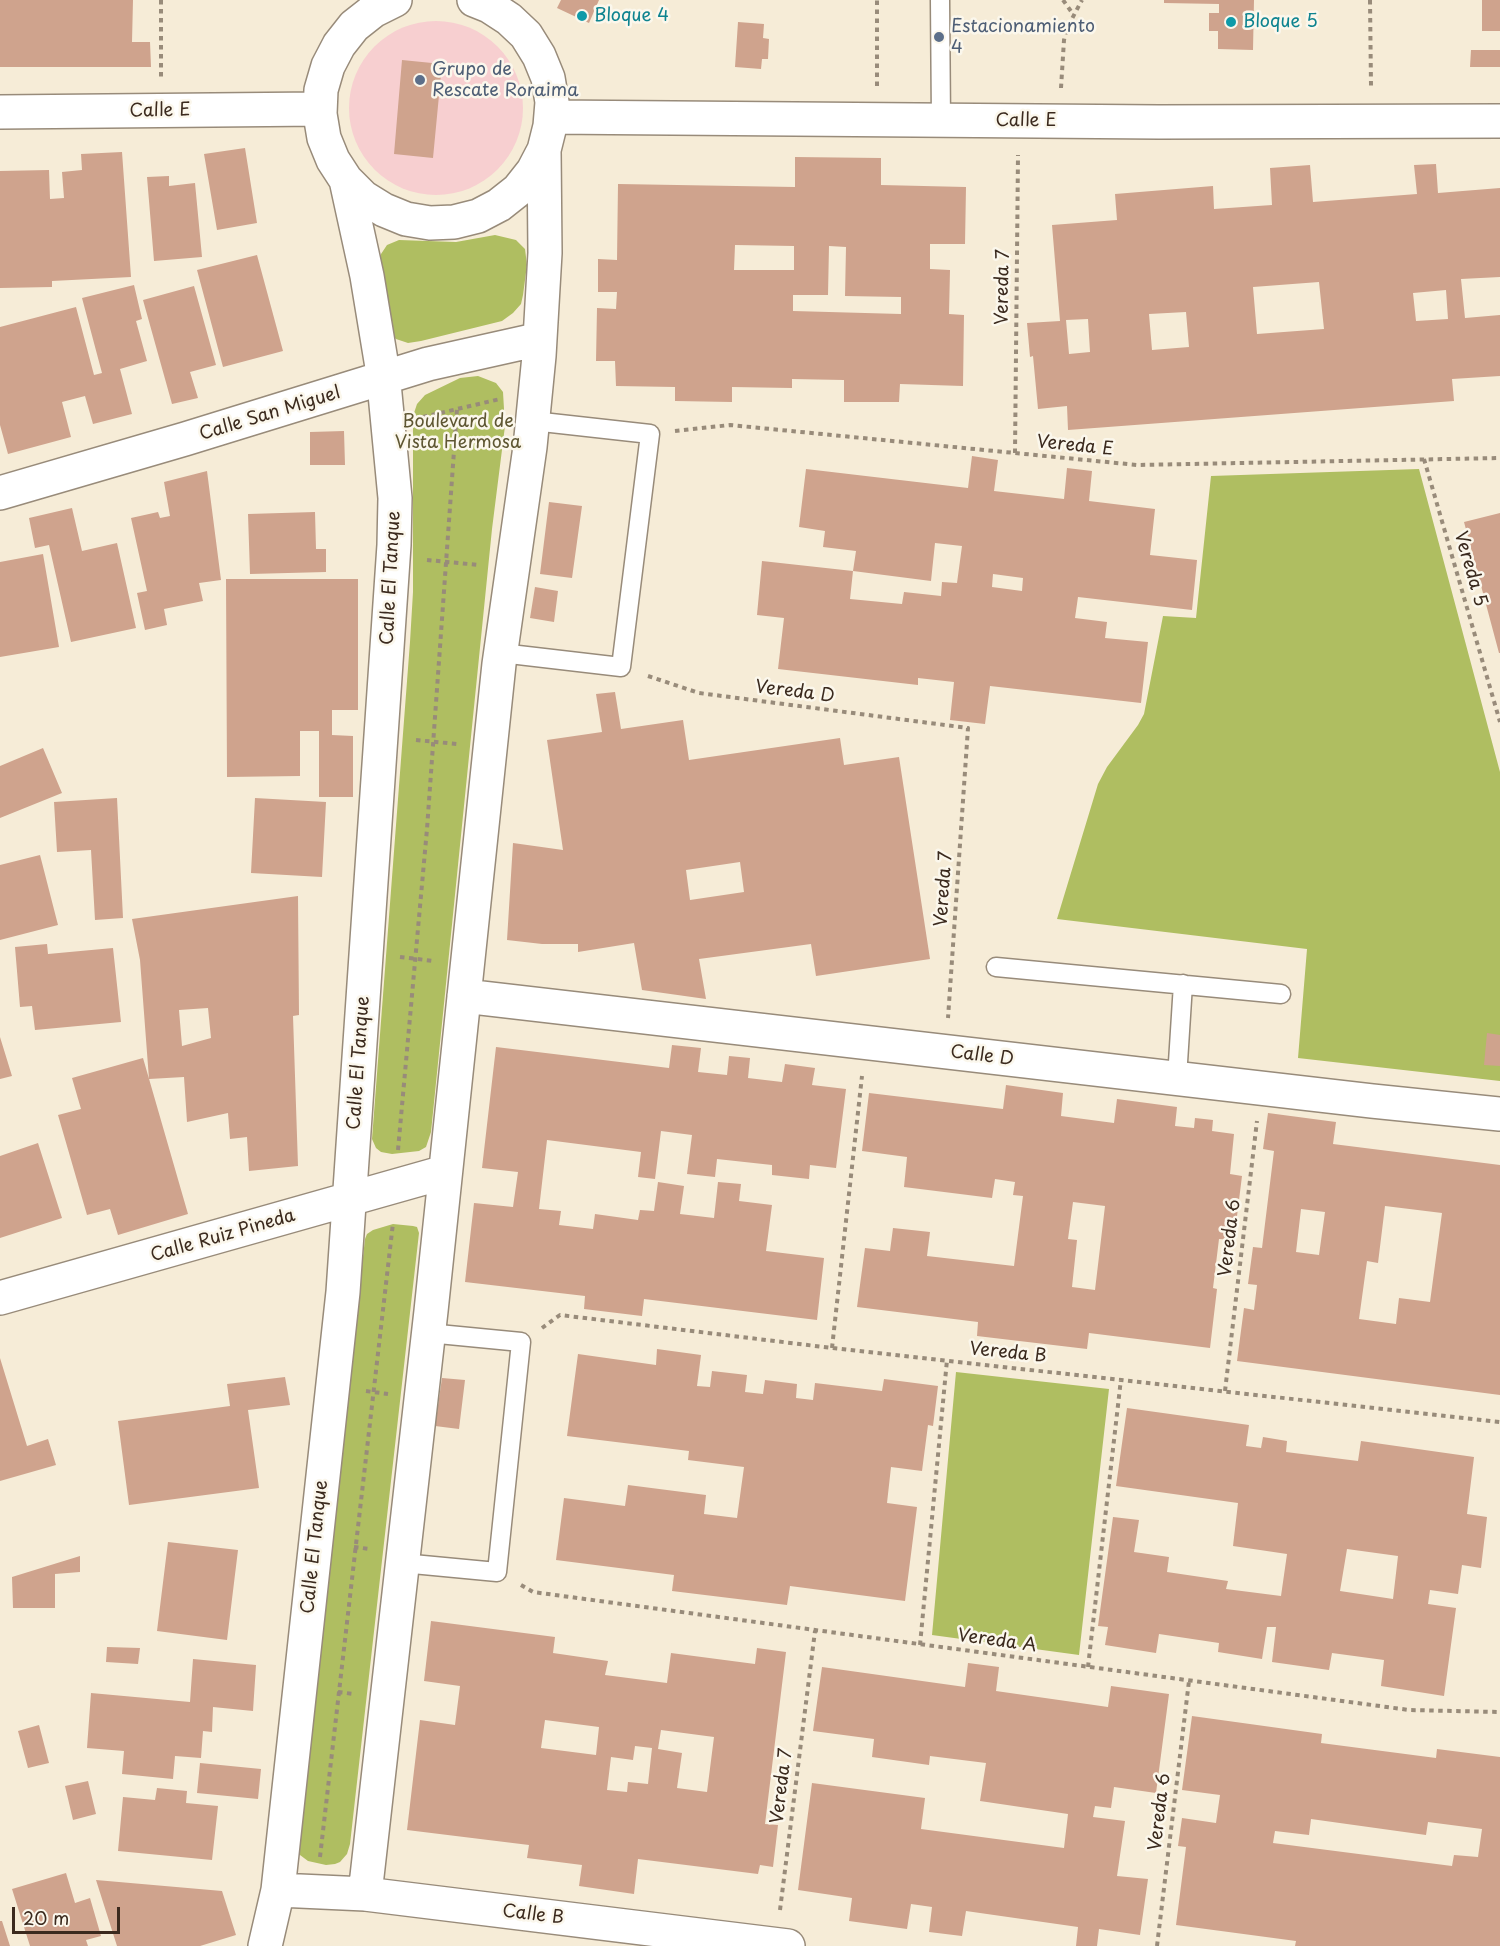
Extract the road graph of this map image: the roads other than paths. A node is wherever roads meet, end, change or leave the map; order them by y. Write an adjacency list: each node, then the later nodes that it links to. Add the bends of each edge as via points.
1 (395, 0): 4 (street, via 354,26 339,45 328,66)
2 (474, 0): 6 (street, via 509,19 526,35 548,78)
3 (940, 0): 7 (lane)
4 (320, 109): 5 (street, Calle E); 10 (street, via 324,138)
5 (0, 112)
6 (551, 117): 7 (street, Calle E); 9 (street)
7 (941, 121): 8 (street, Calle E)
8 (1500, 121)
9 (544, 150): 10 (street, via 534,171 518,190 478,216 454,222 406,219 363,198); 11 (street, via 545,253)
10 (346, 180): 12 (street, Calle El Tanque)
11 (540, 339): 12 (street, Calle San Miguel, via 428,364); 13 (street)
12 (384, 379): 14 (street, Calle San Miguel); 23 (street, Calle El Tanque, via 395,498 393,556)
13 (534, 406): 15 (street); 15 (lane, via 650,434 621,668)
14 (0, 493)
15 (501, 653): 19 (street)
16 (996, 967): 17 (lane)
17 (1183, 984): 18 (lane); 20 (lane)
18 (1281, 994)
19 (464, 996): 20 (street, Calle D); 22 (street)
20 (1177, 1078): 21 (street, Calle D)
21 (1500, 1114)
22 (446, 1172): 23 (street, Calle Ruiz Pineda); 25 (street)
23 (350, 1200): 24 (street, Calle Ruiz Pineda); 27 (street, Calle El Tanque)
24 (0, 1299)
25 (428, 1333): 26 (street); 26 (lane, via 521,1342 497,1572)
26 (403, 1558): 28 (street)
27 (278, 1890): 28 (street, Calle B); 30 (street, Calle El Tanque)
28 (365, 1894): 29 (street, Calle B)
29 (782, 1945)
30 (265, 1946)

